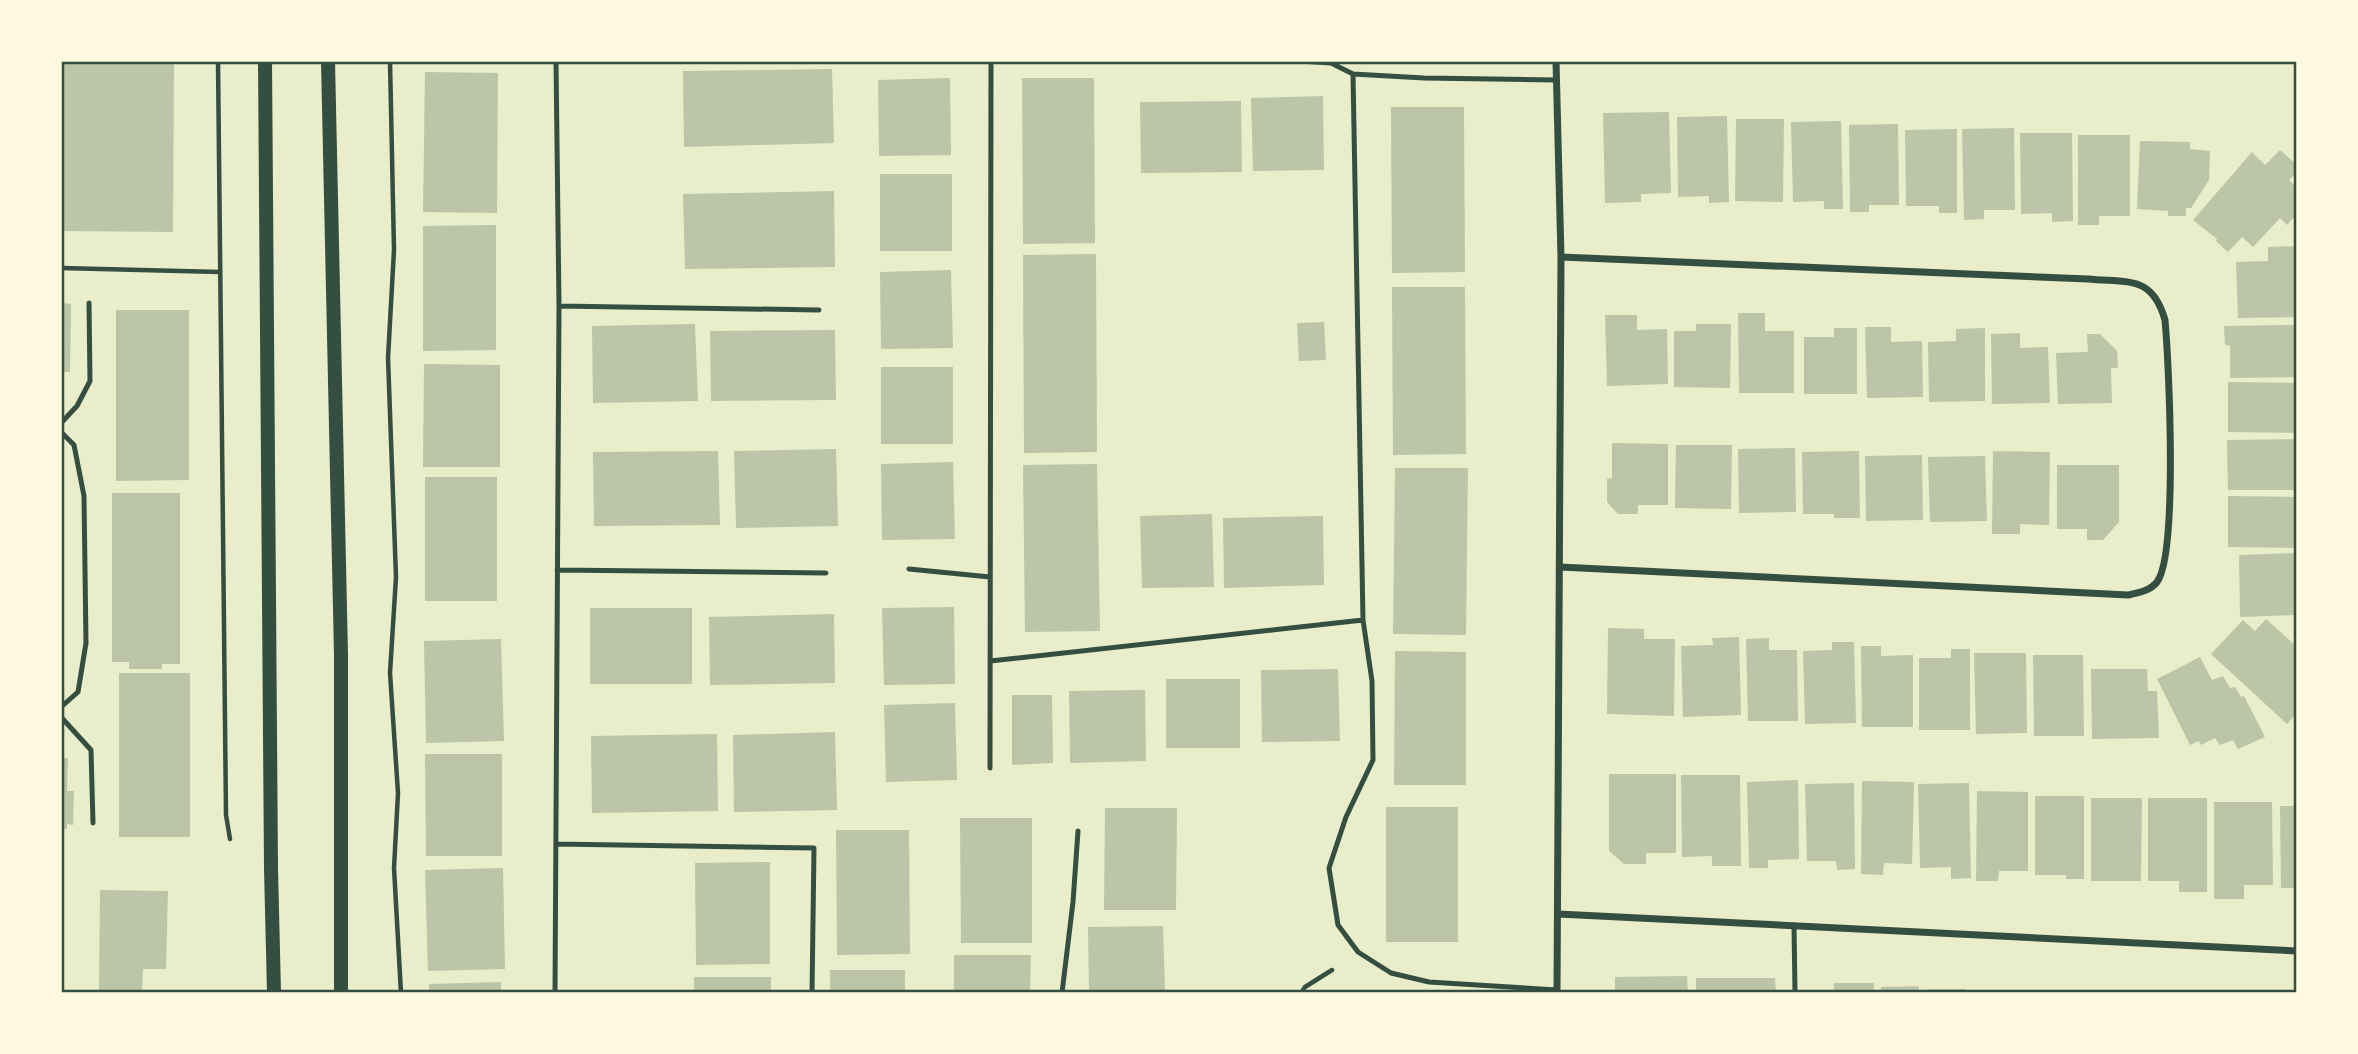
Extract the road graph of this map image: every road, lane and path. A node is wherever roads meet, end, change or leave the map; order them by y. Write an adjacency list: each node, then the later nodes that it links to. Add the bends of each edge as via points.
1 (218, 61): 13 (path)
2 (265, 61): 38 (main road)
3 (328, 61): 39 (main road, via 341,655)
4 (390, 61): 40 (path, via 394,250 388,358 397,577 390,673 398,793 394,881)
5 (556, 61): 15 (lane)
6 (991, 61): 23 (lane)
7 (1300, 61): 9 (lane, via 1331,63)
8 (1556, 61): 10 (street)
9 (1353, 74): 10 (lane); 24 (lane)
10 (1556, 80): 11 (street)
11 (1561, 257): 19 (street); 19 (street, via 2088,279 2145,287 2161,303 2168,348 2170,523 2164,569 2144,592 2128,595)
12 (61, 268): 13 (path)
13 (220, 272): 31 (path, via 226,815)
14 (89, 303): 17 (lane, via 90,380 77,406)
15 (559, 306): 16 (lane); 21 (lane)
16 (819, 310)
17 (61, 423)
18 (61, 432): 26 (lane, via 74,445 84,496 86,643 78,692)
19 (1560, 568): 33 (street)
20 (909, 569): 23 (lane)
21 (557, 570): 22 (lane); 32 (lane)
22 (826, 573)
23 (990, 577): 25 (lane)
24 (1363, 620): 25 (lane); 37 (lane, via 1372,681 1373,760 1346,817 1329,869 1338,925 1358,952 1391,973 1429,982)
25 (990, 661): 28 (lane)
26 (61, 707)
27 (61, 717): 29 (lane, via 91,750)
28 (990, 768)
29 (93, 823)
30 (1078, 831): 43 (lane)
31 (230, 839)
32 (556, 844): 41 (lane); 42 (lane, via 814,848)
33 (1558, 914): 34 (street); 37 (street)
34 (1794, 925): 35 (street); 45 (lane)
35 (2297, 951)
36 (1332, 970): 44 (path)
37 (1557, 991)
38 (274, 993)
39 (341, 993)
40 (401, 993)
41 (555, 993)
42 (812, 993)
43 (1062, 993)
44 (1301, 993)
45 (1794, 993)

